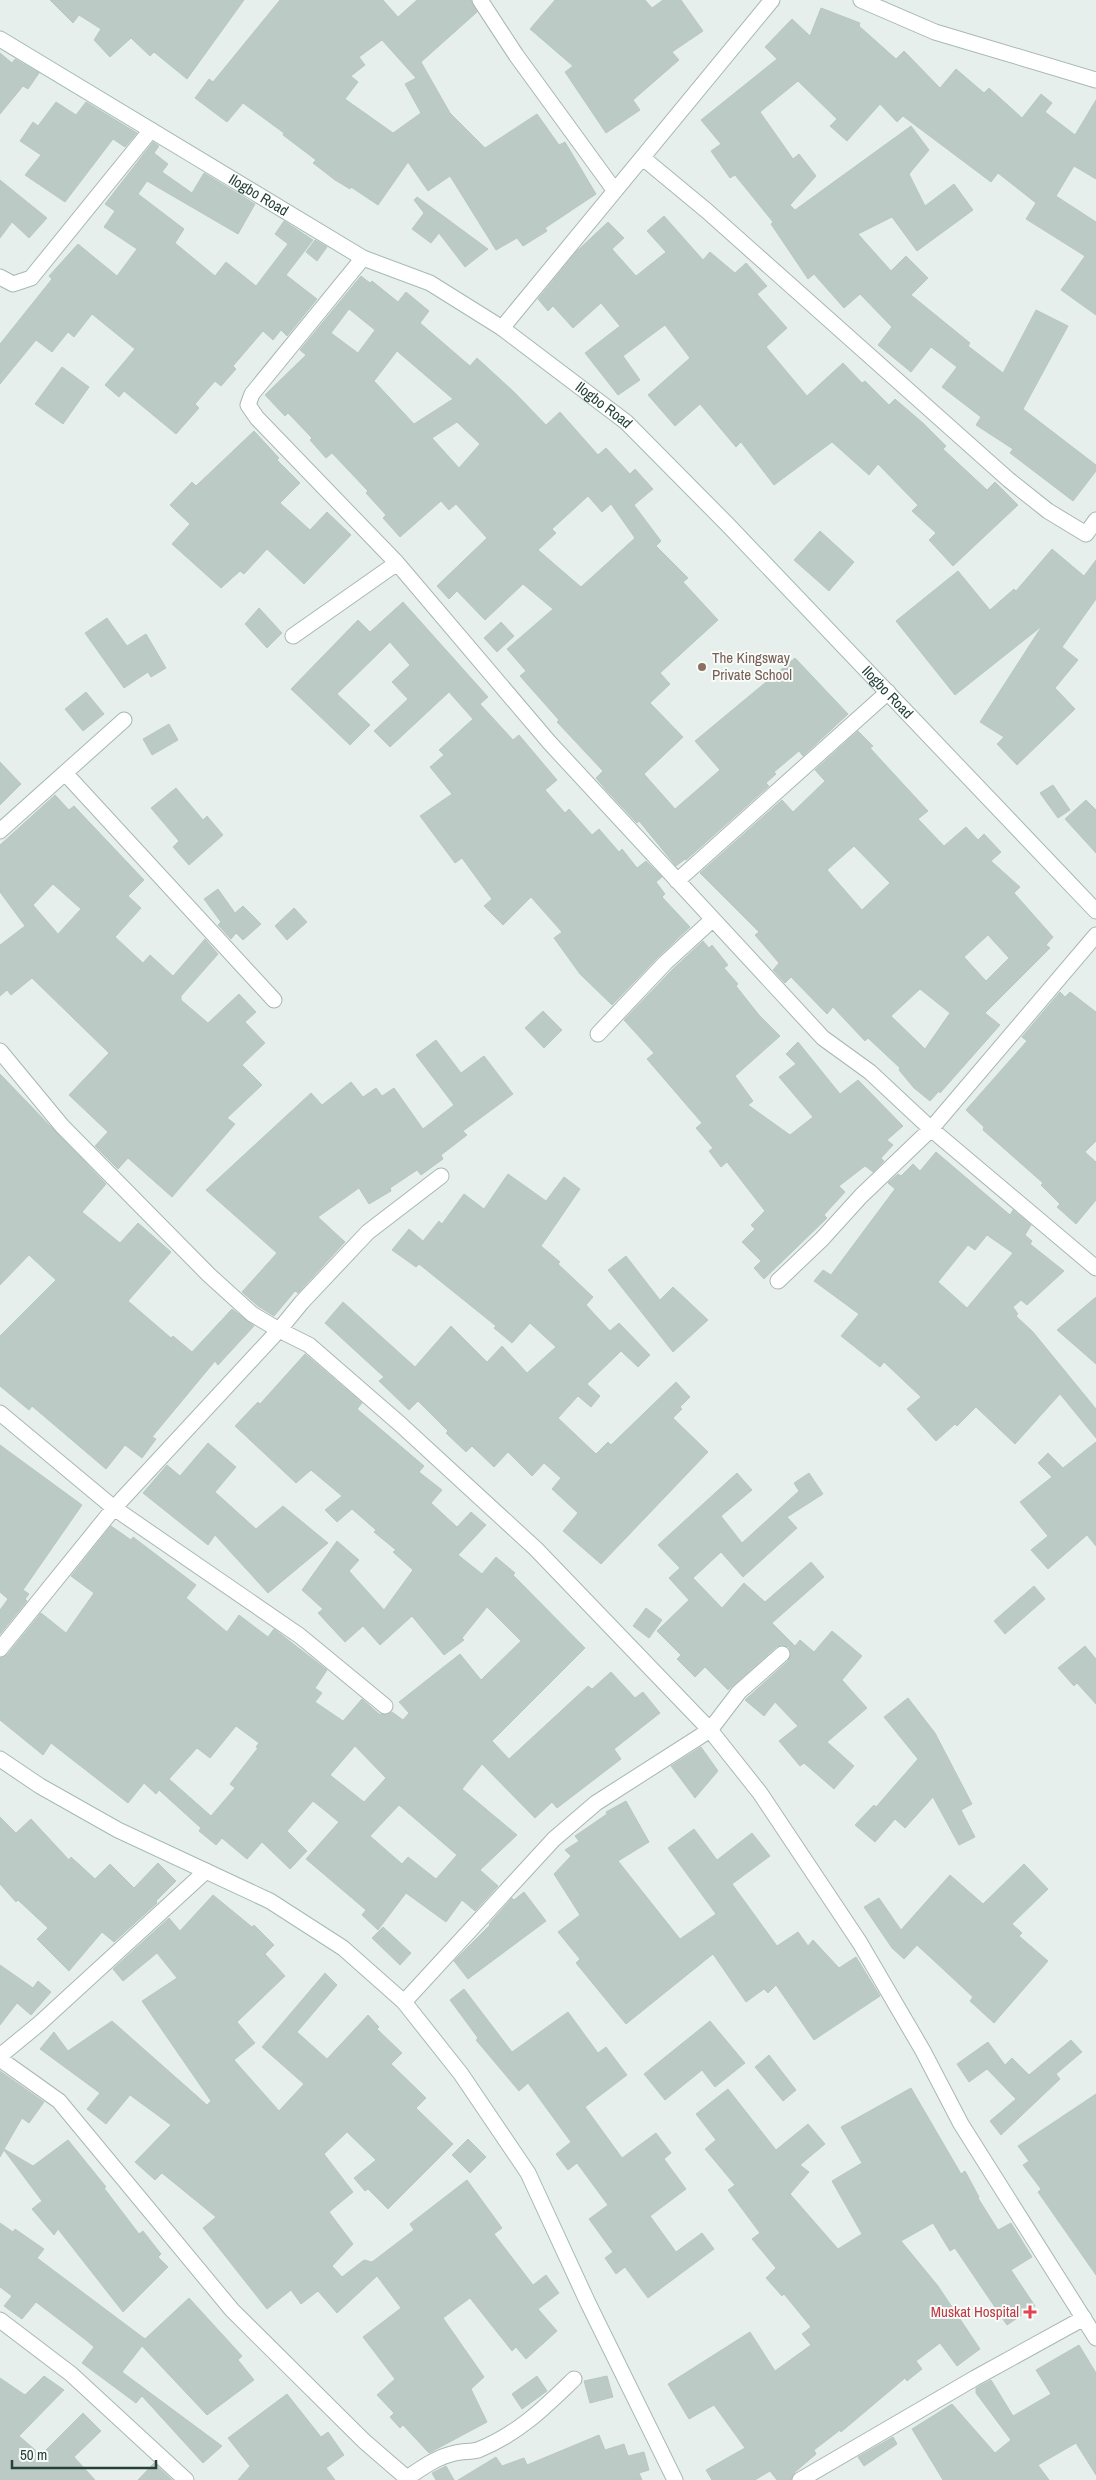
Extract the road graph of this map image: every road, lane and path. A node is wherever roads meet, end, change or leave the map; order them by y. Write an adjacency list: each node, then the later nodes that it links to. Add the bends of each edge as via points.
1 (480, 0): 8 (street)
2 (772, 0): 7 (street)
3 (861, 0): 5 (street, via 935,32)
4 (0, 39): 6 (street, Ilogbo Road)
5 (1096, 80)
6 (152, 130): 9 (street, Ilogbo Road); 10 (street, via 31,278 13,284)
7 (643, 158): 8 (street); 13 (street, via 1009,480 1048,511)
8 (615, 191): 11 (street)
9 (363, 258): 11 (street, Ilogbo Road, via 430,283); 14 (street, via 252,394 248,405)
10 (0, 277)
11 (502, 328): 16 (street, Ilogbo Road, via 626,422)
12 (1096, 520): 13 (street)
13 (1091, 538)
14 (397, 563): 15 (street); 20 (street, via 549,742)
15 (293, 636)
16 (888, 692): 20 (street); 21 (street, Ilogbo Road)
17 (124, 720): 18 (street)
18 (65, 772): 19 (street); 24 (street)
19 (0, 831)
20 (678, 882): 22 (street)
21 (1096, 911)
22 (712, 920): 25 (street, via 665,963); 27 (street, via 764,971 823,1038 870,1072)
23 (1096, 935): 27 (street)
24 (274, 1000)
25 (598, 1034)
26 (0, 1051): 31 (street, via 62,1126 209,1275 252,1314)
27 (931, 1129): 29 (street); 30 (street, via 860,1196 822,1239)
28 (442, 1176): 31 (street, via 368,1232)
29 (1096, 1268)
30 (778, 1281)
31 (278, 1330): 33 (street); 37 (street, via 309,1344 522,1536)
32 (0, 1413): 33 (street)
33 (114, 1508): 34 (street); 36 (street, via 300,1636)
34 (0, 1650)
35 (782, 1654): 37 (street, via 739,1692)
36 (385, 1706)
37 (710, 1730): 40 (street, via 596,1803 554,1839); 42 (street, via 760,1793 860,1943 961,2124)
38 (0, 1759): 39 (street, via 40,1786 118,1830)
39 (206, 1871): 40 (street, via 270,1901 343,1948); 41 (street)
40 (404, 2002): 48 (street, via 461,2074 528,2173)
41 (0, 2057): 46 (street, via 59,2101 232,2310 364,2441)
42 (1084, 2318): 44 (street); 49 (street)
43 (0, 2320): 47 (street, via 71,2374)
44 (1096, 2338)
45 (574, 2379): 46 (street, via 535,2418 477,2450 433,2460)
46 (408, 2479)
47 (186, 2480)
48 (675, 2480)
49 (800, 2480)

